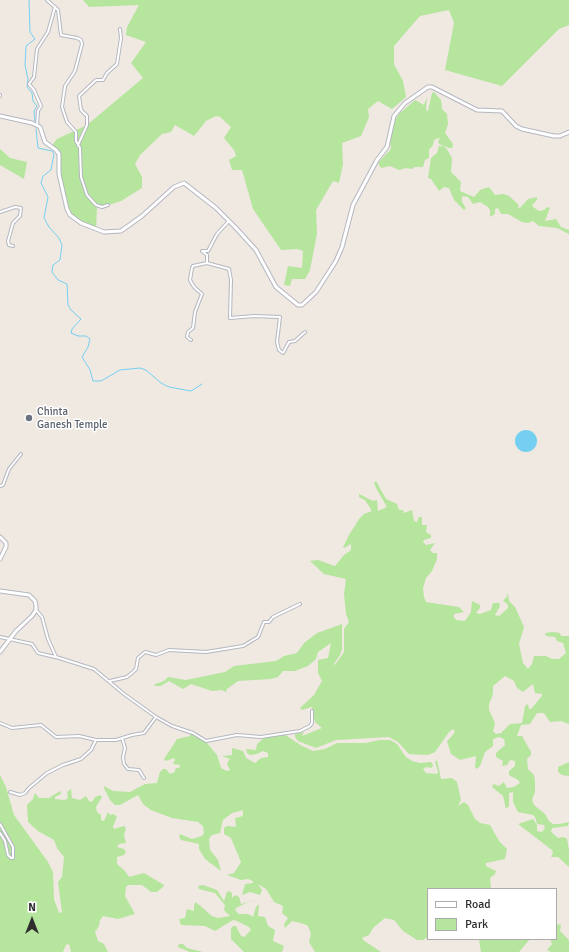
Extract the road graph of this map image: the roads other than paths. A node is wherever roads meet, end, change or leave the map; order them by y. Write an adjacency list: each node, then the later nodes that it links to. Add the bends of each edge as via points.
1 (48, 0): 2 (street)
2 (56, 7): 5 (street, via 48,32 37,49 34,77 29,84 41,106); 7 (street, via 61,35 77,38 82,44 75,71 64,86 62,100 68,122 76,132)
3 (120, 29): 7 (street, via 117,64 103,80 96,80 80,96 81,110 87,116 87,125)
4 (0, 116): 5 (main road)
5 (37, 125): 10 (main road, via 45,142 58,154 59,174 67,210 87,226 104,232 121,230 142,216 174,187 184,183)
6 (569, 132): 10 (main road, via 554,136 522,129 502,111 476,110 428,87 405,103 394,116 387,147 377,160 353,205 339,255 316,292 302,305 294,303 276,287 256,250)
7 (78, 145): 8 (street, via 81,177 87,195 96,205)
8 (108, 205)
9 (0, 212): 11 (street, via 15,207 21,208 20,216 13,223 8,240)
10 (229, 221): 12 (street, via 217,234 208,251 202,251 208,255)
11 (13, 246)
12 (207, 263): 13 (street, via 229,269 230,318 280,317 277,342 283,354 289,342 295,341); 14 (street, via 193,266 190,275 194,287 202,294 195,312 193,328 188,332 187,337)
13 (305, 332)
14 (191, 340)
15 (21, 454): 16 (street)
16 (0, 486)
17 (0, 538): 18 (main road, via 6,543)
18 (0, 558)
19 (0, 592): 21 (main road, via 30,595 35,601)
20 (300, 604): 26 (street, via 273,617 269,622 264,622 258,637 243,646 206,652 169,650 156,654 141,653 133,672 127,677)
21 (36, 610): 23 (main road); 25 (street, via 42,617)
22 (0, 637): 23 (street)
23 (9, 639): 24 (main road); 25 (street, via 32,644 38,653)
24 (0, 652)
25 (56, 658): 26 (street, via 90,667)
26 (110, 681): 28 (street)
27 (312, 710): 28 (street, via 312,723 300,731 261,736 237,735 211,742 206,742 193,733)
28 (156, 717): 30 (street, via 144,733)
29 (0, 723): 31 (street, via 12,728 41,725 56,737 79,736)
30 (122, 738): 31 (street, via 110,741); 32 (street, via 125,748 124,764 128,769 138,770)
31 (96, 740): 33 (street, via 91,750 81,759 47,773 25,793 20,795)
32 (144, 778)
33 (10, 792)
34 (0, 824): 35 (street, via 13,847 13,858 8,855)
35 (0, 833)

